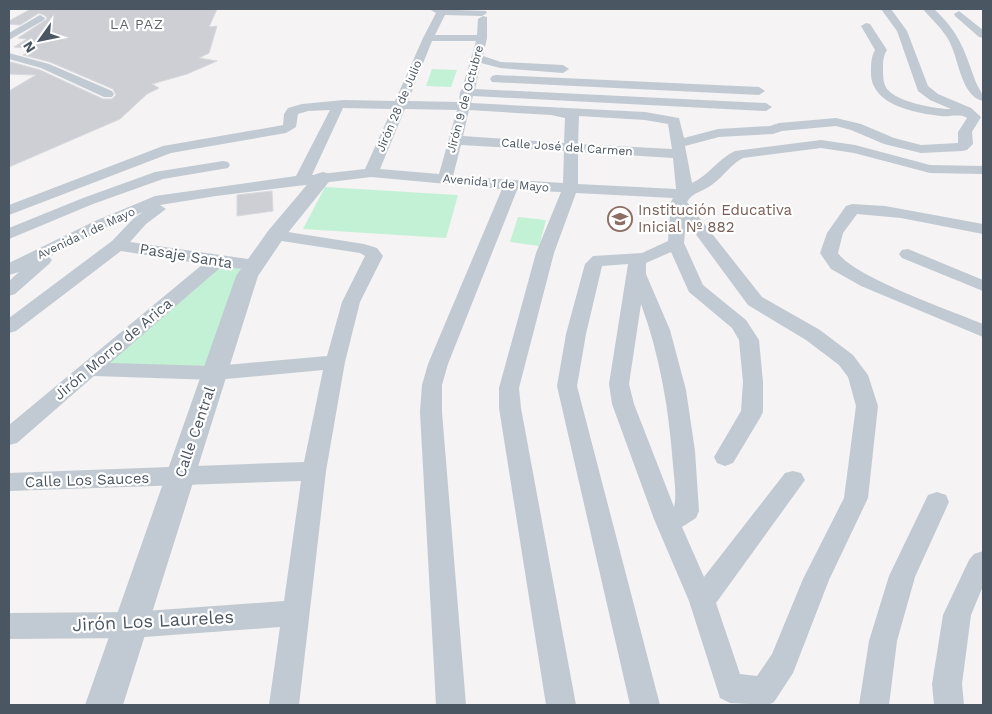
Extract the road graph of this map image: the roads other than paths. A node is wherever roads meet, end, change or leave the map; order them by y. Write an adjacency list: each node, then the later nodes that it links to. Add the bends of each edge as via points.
1 (886, 9): 23 (street, via 902,31 922,88)
2 (928, 9): 18 (street, via 941,20 961,53 972,89)
3 (438, 10): 9 (street, Jirón 28 de Julio); 10 (street, Jirón 9 de Octubre, via 483,16)
4 (959, 14): 7 (street)
5 (17, 21): 8 (street, via 38,20)
6 (866, 26): 23 (street, via 868,34 881,50 877,57 876,79 885,94 902,103 944,114)
7 (983, 35)
8 (9, 37)
9 (428, 38): 10 (street); 19 (street, Jirón 28 de Julio)
10 (482, 38): 12 (street, Jirón 9 de Octubre)
11 (9, 56): 17 (street, via 45,66)
12 (476, 59): 13 (street, via 500,66); 15 (street, Jirón 9 de Octubre)
13 (579, 70)
14 (694, 76): 15 (street, via 756,86)
15 (470, 78): 16 (street, Jirón 9 de Octubre)
16 (466, 92): 21 (street, Jirón 9 de Octubre); 22 (street)
17 (108, 94)
18 (983, 97)
19 (399, 105): 20 (street); 21 (street); 30 (street, Jirón 28 de Julio)
20 (338, 106): 32 (street); 37 (street, via 295,110 289,126 284,129 168,149)
21 (462, 106): 24 (street); 25 (street, Jirón 9 de Octubre)
22 (766, 107)
23 (966, 111): 27 (street, Calle José del Carmen, via 974,119 964,134 966,144 950,149 920,149 836,122 718,133)
24 (551, 112): 26 (street, via 572,115); 27 (street, via 645,116 674,121)
25 (454, 140): 26 (street, Calle José del Carmen); 31 (street, Jirón 9 de Octubre)
26 (572, 147): 27 (street, Calle José del Carmen); 34 (street)
27 (678, 149): 36 (street, via 685,185)
28 (223, 164): 39 (street, via 160,174)
29 (983, 170): 36 (street, Avenida 1 de Mayo, via 930,169 821,144 740,154 730,159 707,182)
30 (371, 173): 31 (street, Avenida 1 de Mayo); 32 (street, Avenida 1 de Mayo)
31 (445, 178): 33 (street, Avenida 1 de Mayo)
32 (312, 179): 35 (street, Avenida 1 de Mayo); 40 (street, Calle Central)
33 (511, 185): 34 (street, Avenida 1 de Mayo); 71 (street, via 432,385 431,412)
34 (570, 189): 36 (street, Avenida 1 de Mayo); 72 (street, via 544,253 509,388)
35 (186, 194): 41 (street, Avenida 1 de Mayo, via 160,200); 43 (street, via 140,221)
36 (681, 198): 42 (street); 65 (street, via 755,301 814,335 846,360 858,375 867,406 856,498 816,579 783,663 764,692 730,688)
37 (9, 210)
38 (983, 229): 52 (street, via 872,208 852,209 835,233 829,253 837,265)
39 (9, 234)
40 (276, 235): 46 (street, Calle Central); 53 (street, via 364,250 374,256 351,302)
41 (63, 243): 48 (street, Avenida 1 de Mayo); 50 (street)
42 (676, 243): 47 (street, via 644,258); 57 (street, via 695,288 739,324 749,340 752,412)
43 (118, 245): 45 (street, Pasaje Santa); 51 (street)
44 (908, 254): 49 (street)
45 (217, 262): 46 (street, Pasaje Santa); 54 (street, Jirón Morro de Arica)
46 (254, 265): 55 (street, Calle Central, via 247,276)
47 (637, 267): 63 (street, via 619,384 623,404); 63 (street, via 651,300 672,375 685,468 687,511 678,518); 73 (street, via 599,260 594,264 567,386)
48 (9, 270)
49 (983, 286)
50 (9, 290)
51 (9, 327)
52 (983, 331)
53 (335, 362): 55 (street); 58 (street)
54 (89, 369): 55 (street); 56 (street, Jirón Morro de Arica)
55 (215, 373): 59 (street, Calle Central)
56 (9, 437)
57 (725, 457)
58 (314, 471): 59 (street, Calle Los Sauces); 66 (street)
59 (180, 477): 61 (street, Calle Los Sauces); 67 (street, Calle Central)
60 (793, 480): 65 (street)
61 (9, 482)
62 (937, 502): 74 (street, via 902,576 883,641)
63 (666, 519): 65 (street)
64 (983, 562): 75 (street, via 957,615 947,684)
65 (702, 601)
66 (296, 613): 67 (street, Jirón Los Laureles); 70 (street)
67 (130, 625): 68 (street, Jirón Los Laureles); 69 (street, Calle Central)
68 (9, 626)
69 (104, 705)
70 (284, 705)
71 (451, 705)
72 (562, 705)
73 (645, 705)
74 (874, 705)
75 (948, 705)

